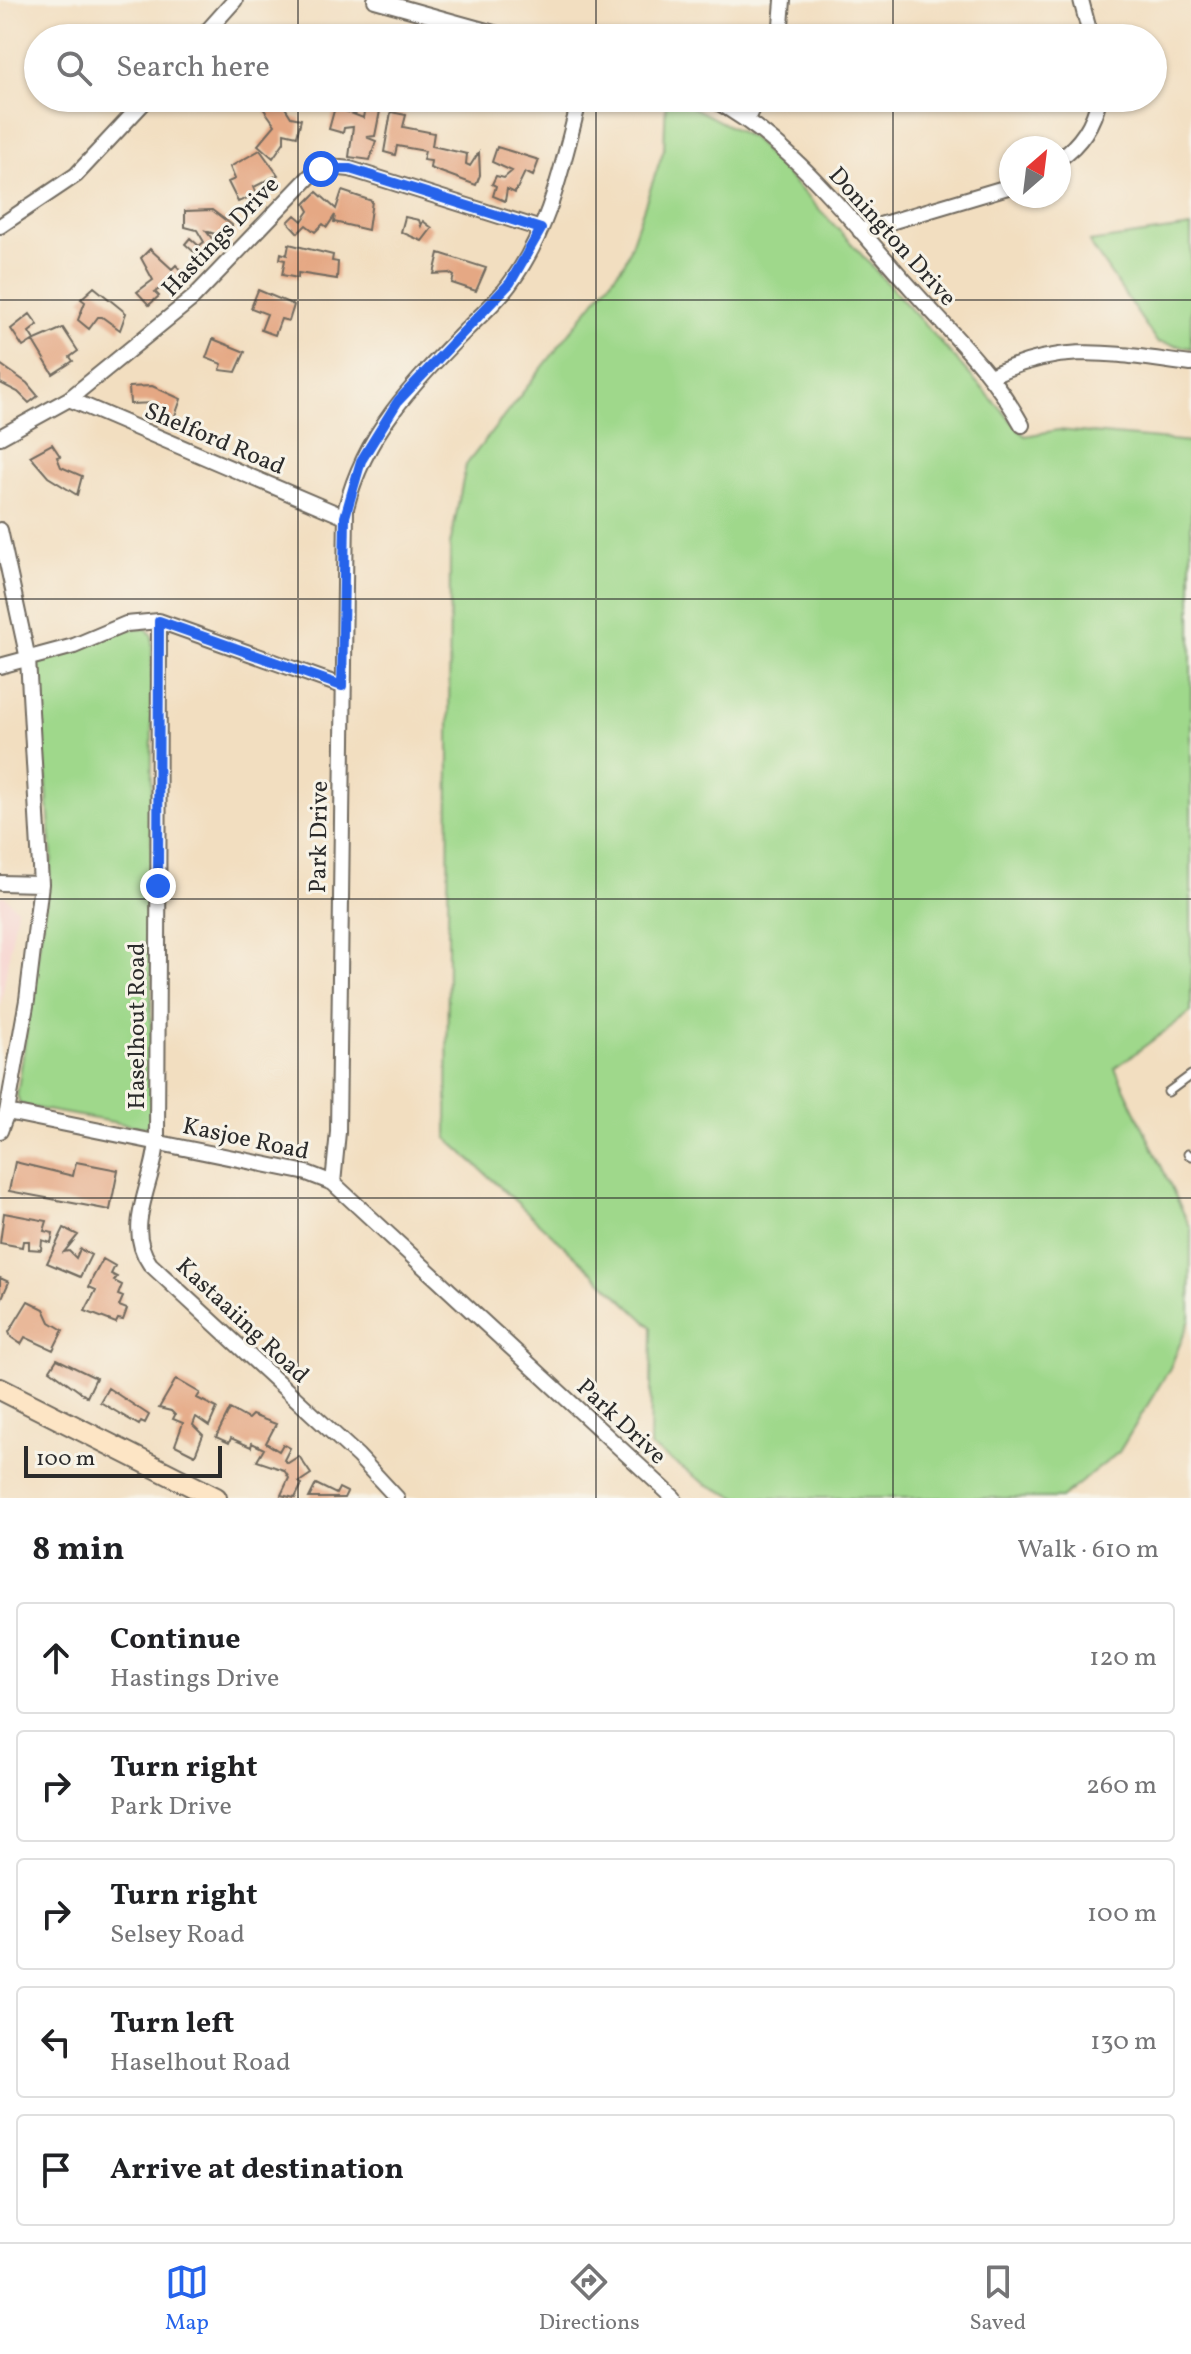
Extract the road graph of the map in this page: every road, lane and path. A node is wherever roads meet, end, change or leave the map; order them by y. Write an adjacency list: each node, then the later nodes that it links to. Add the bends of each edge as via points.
1 (235, 0): 5 (street)
2 (375, 0): 6 (street)
3 (783, 0): 7 (street)
4 (1081, 0): 8 (street)
5 (214, 24)
6 (462, 24)
7 (781, 24)
8 (1087, 24)
9 (135, 112): 17 (street, via 76,175)
10 (576, 112): 18 (street, Park Drive)
11 (735, 112): 14 (street, Donington Drive)
12 (750, 112): 14 (street)
13 (1096, 112): 15 (street)
14 (747, 119): 19 (street, Donington Drive, via 777,142)
15 (1071, 147)
16 (999, 190): 19 (street)
17 (0, 226)
18 (541, 229): 22 (street, Hastings Drive, via 350,169 316,170 212,281); 25 (street, Park Drive, via 505,290 380,426 358,470)
19 (860, 231): 21 (street, Donington Drive)
20 (1191, 364): 21 (street, via 1059,352)
21 (990, 376): 23 (street, Donington Drive)
22 (69, 399): 24 (street, Hastings Drive); 25 (street, Shelford Road)
23 (1022, 425)
24 (0, 437)
25 (345, 517): 30 (street, Park Drive)
26 (0, 530): 28 (street)
27 (159, 621): 28 (street, via 126,624); 30 (street); 37 (street, Haselhout Road)
28 (28, 659): 29 (street); 32 (street)
29 (0, 666)
30 (342, 686): 38 (street, Park Drive, via 338,1132)
31 (0, 883): 32 (street)
32 (41, 884): 35 (street)
33 (1191, 1075): 34 (lane)
34 (1168, 1092)
35 (7, 1112): 36 (street); 37 (street, Kasjoe Road)
36 (0, 1131)
37 (157, 1142): 38 (street, Kasjoe Road); 41 (street, Kastaaiing Road, via 138,1228 144,1255)
38 (333, 1183): 42 (street, Park Drive)
39 (0, 1389): 40 (street)
40 (216, 1498)
41 (397, 1498)
42 (674, 1498)

